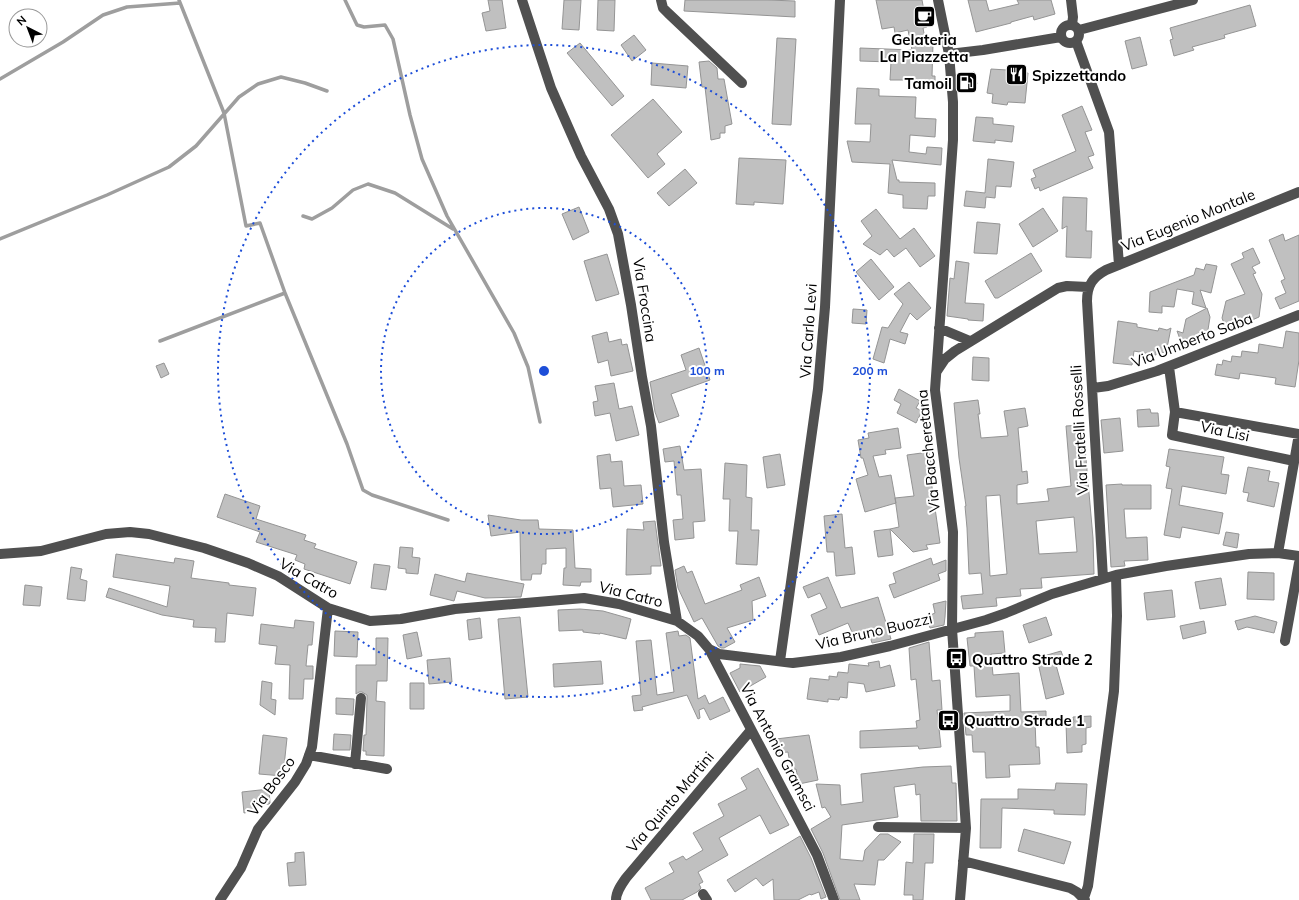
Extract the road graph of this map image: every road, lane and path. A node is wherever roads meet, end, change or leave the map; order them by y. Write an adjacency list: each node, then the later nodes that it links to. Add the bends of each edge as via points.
1 (522, 0): 31 (street, Via Froccina, via 552,88 581,156 609,209 620,246 651,426 664,542)
2 (661, 0): 11 (street, via 663,8)
3 (840, 0): 35 (street, Via Carlo Levi, via 825,307 819,374 814,428)
4 (938, 0): 10 (street, Via Baccheretana)
5 (1070, 0): 7 (street)
6 (1193, 0): 7 (street)
7 (1075, 27): 8 (street, via 1066,26 1062,30); 9 (street, via 1079,36)
8 (1062, 36): 9 (street, via 1065,42); 10 (street)
9 (1076, 41): 13 (street, via 1109,132)
10 (949, 54): 16 (street, Via Baccheretana, via 953,140)
11 (742, 83)
12 (1299, 192): 13 (street, Via Eugenio Montale)
13 (1119, 265): 14 (street, Via Eugenio Montale, via 1102,273)
14 (1090, 284): 17 (street, via 1058,288); 20 (street, Via Fratelli Rosselli, via 1086,301)
15 (1299, 315): 18 (street, Via Umberto Saba)
16 (939, 328): 17 (street); 19 (street, Via Baccheretana)
17 (970, 341): 19 (street, via 945,359)
18 (1169, 367): 20 (street, Via Umberto Saba); 21 (street, Via Lisi)
19 (936, 373): 32 (street, Via Baccheretana, via 937,412 953,532)
20 (1093, 388): 29 (street, Via Fratelli Rosselli)
21 (1175, 412): 22 (street, Via Lisi); 23 (street, Via Lisi, via 1172,435)
22 (1299, 434): 23 (street)
23 (1294, 460): 24 (street)
24 (1278, 553): 26 (street, Via Bruno Buozzi); 28 (street, Via Bruno Buozzi, via 1216,558)
25 (0, 554): 30 (street, Via Catro, via 41,551 106,534 149,534 204,548 248,563 278,576)
26 (1299, 556)
27 (1299, 563): 33 (street)
28 (1116, 575): 29 (street, Via Bruno Buozzi); 44 (street, via 1114,690 1088,886)
29 (1103, 578): 32 (street, Via Bruno Buozzi, via 1052,594 1006,613)
30 (328, 608): 31 (street, Via Catro, via 370,621 401,619 455,609 584,598 620,604); 38 (street, Via Bosco)
31 (677, 621): 34 (street, Via Antonio Gramsci, via 698,636)
32 (952, 629): 35 (street, Via Bruno Buozzi, via 841,657 793,663); 42 (street, Via Baccheretana)
33 (1285, 641)
34 (709, 649): 35 (street, Via Bruno Buozzi, via 719,654); 37 (street, Via Antonio Gramsci)
35 (780, 661)
36 (361, 698): 39 (street)
37 (751, 730): 45 (street, Via Quinto Martini, via 626,878); 47 (street, Via Antonio Gramsci, via 817,855)
38 (309, 755): 39 (street); 46 (street, Via Bosco, via 295,782 258,829 241,868)
39 (355, 764): 40 (street)
40 (387, 770)
41 (878, 827): 42 (street)
42 (966, 828): 43 (street, Via Baccheretana)
43 (964, 861): 44 (street, via 1055,884); 48 (street, Via Baccheretana)
44 (1082, 897)
45 (616, 898)
46 (220, 900)
47 (834, 900)
48 (960, 900)

